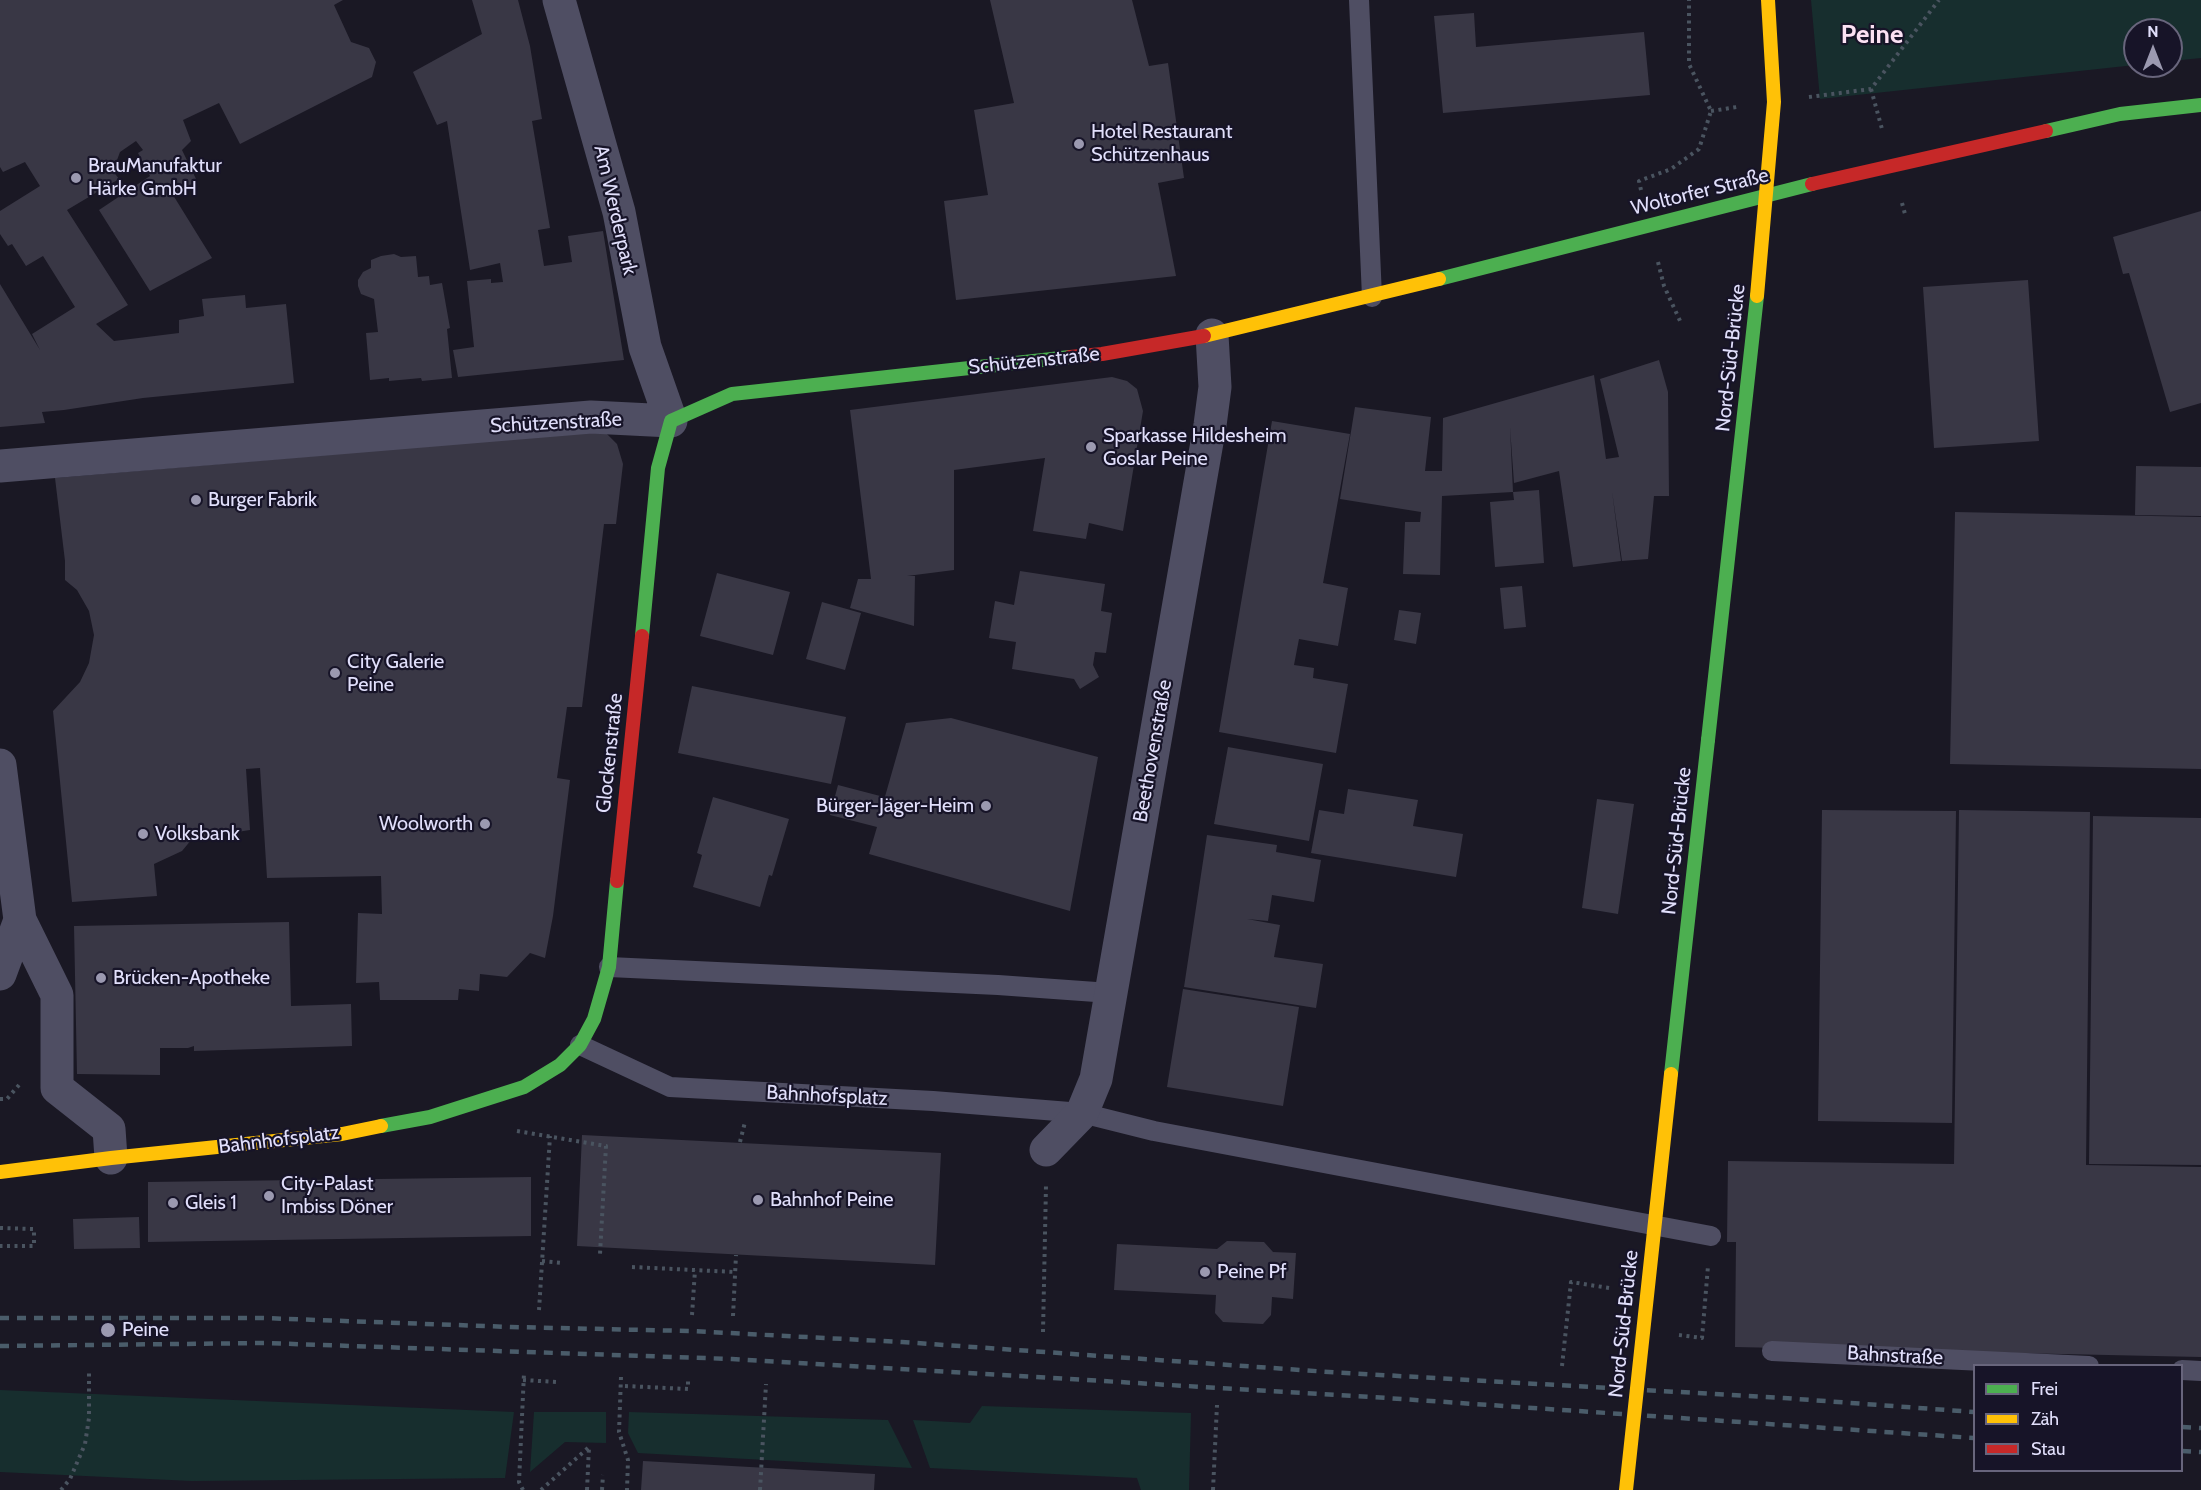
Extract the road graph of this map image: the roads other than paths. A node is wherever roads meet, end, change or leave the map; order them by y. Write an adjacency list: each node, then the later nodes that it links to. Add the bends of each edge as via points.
1 (559, 0): 8 (street, Am Werderpark, via 619,212 645,347)
2 (1359, 0): 6 (lane)
3 (1768, 0): 5 (street, Nord-Süd-Brücke, via 1774,102)
4 (2201, 105): 5 (street, Woltorfer Straße, via 2120,114)
5 (1764, 195): 6 (street, Woltorfer Straße); 26 (street, Nord-Süd-Brücke, bridge, via 1757,300)
6 (1372, 297): 7 (street, Woltorfer Straße)
7 (1212, 335): 8 (street, Schützenstraße, via 1102,354 732,394); 14 (street, Beethovenstraße, via 1215,387 1210,425)
8 (671, 421): 9 (street, Schützenstraße, via 591,417); 12 (street, Glockenstraße, via 658,468)
9 (0, 466)
10 (0, 765): 11 (street)
11 (20, 920): 13 (street); 19 (street, via 57,995 57,1088 109,1129)
12 (609, 967): 14 (lane); 15 (street, Glockenstraße, via 594,1019)
13 (0, 974)
14 (1110, 993): 17 (street, Beethovenstraße, via 1096,1079)
15 (580, 1045): 16 (street, Glockenstraße); 17 (lane, Bahnhofsplatz, via 670,1087)
16 (550, 1072): 19 (street, Bahnhofsplatz, via 524,1087 430,1117 342,1134)
17 (1082, 1113): 18 (street, Beethovenstraße); 21 (lane, Bahnhofsplatz, via 1154,1131)
18 (1046, 1150)
19 (111, 1158): 20 (street, Bahnhofsplatz)
20 (0, 1172)
21 (1712, 1236)
22 (1772, 1351): 23 (lane, Bahnstraße)
23 (2066, 1364)
24 (2183, 1370): 25 (lane)
25 (2201, 1371)
26 (1626, 1490)

